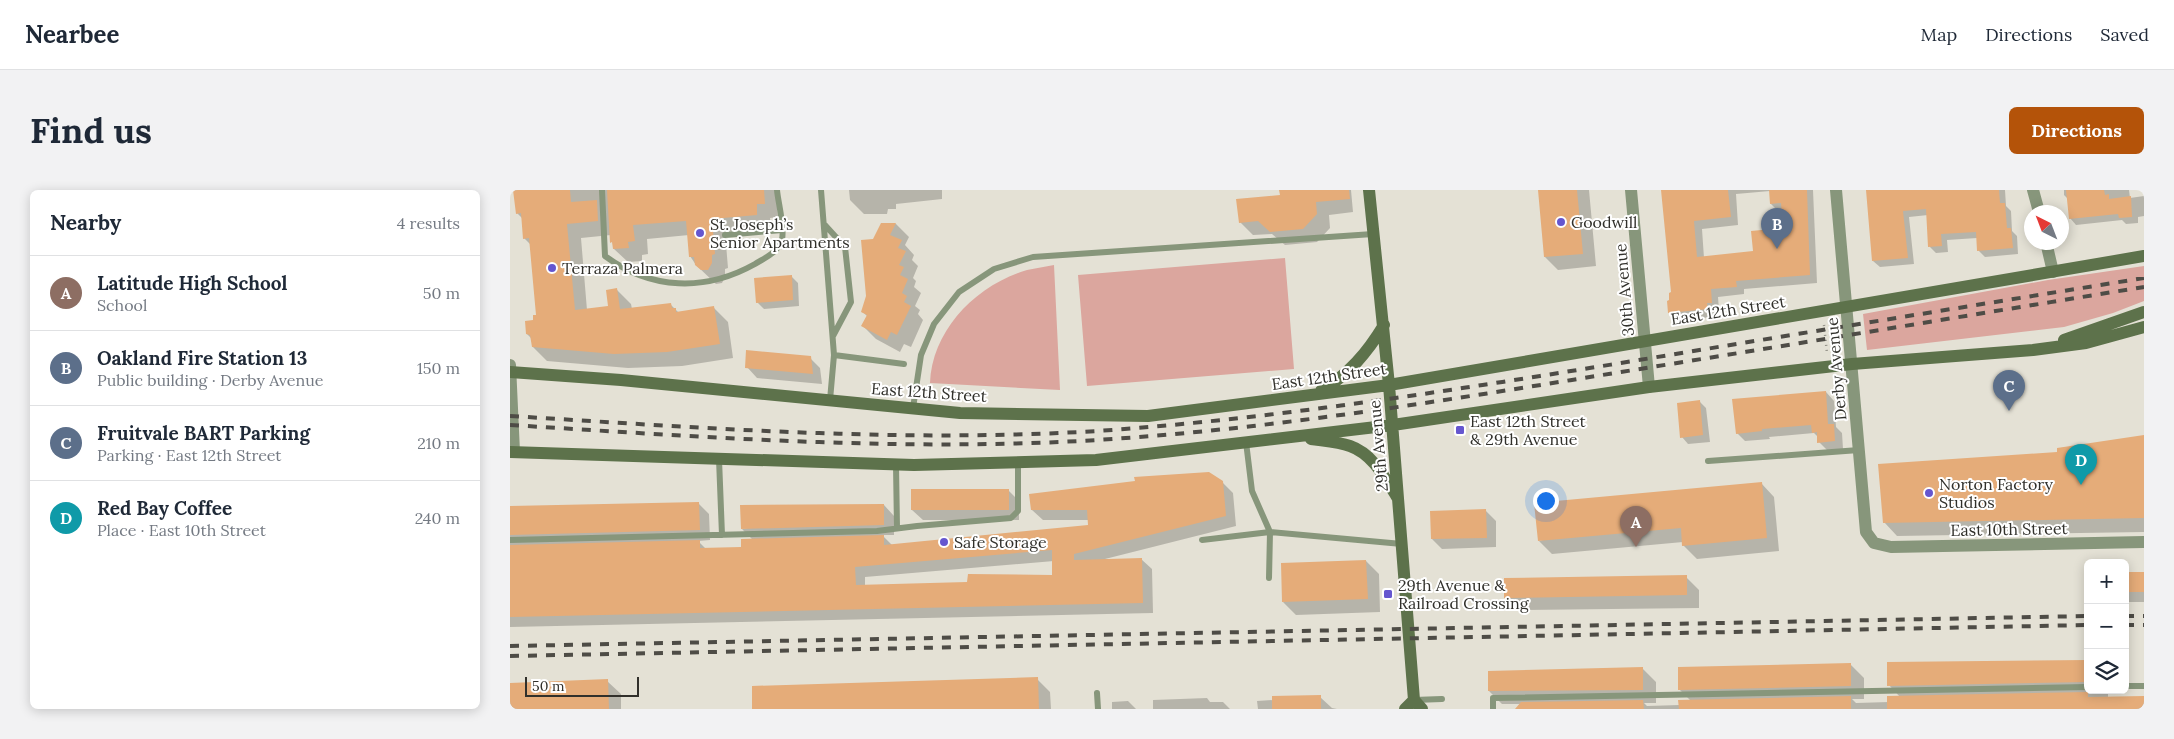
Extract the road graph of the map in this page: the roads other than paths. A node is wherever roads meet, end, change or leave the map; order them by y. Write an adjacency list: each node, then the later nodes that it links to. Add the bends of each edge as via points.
1 (602, 190): 10 (lane, via 605,256 637,275 660,281 702,283 728,278 776,252)
2 (777, 190): 10 (lane)
3 (821, 190): 9 (lane)
4 (1369, 190): 11 (main road, 29th Avenue)
5 (1631, 190): 21 (street, 30th Avenue)
6 (1836, 190): 16 (street, Derby Avenue)
7 (2033, 190): 8 (street)
8 (2037, 205)
9 (824, 224): 20 (lane); 20 (lane, via 845,247 851,302)
10 (782, 230): 12 (lane)
11 (1373, 234): 18 (main road, 29th Avenue); 31 (lane, via 1033,257 994,269 959,292 934,324 921,355)
12 (725, 235)
13 (2048, 250): 15 (street)
14 (2144, 256): 15 (main road, East 12th Street)
15 (2053, 272): 16 (main road, East 12th Street)
16 (1846, 307): 21 (main road, East 12th Street); 25 (street, Derby Avenue)
17 (2144, 312): 22 (main road)
18 (1384, 325): 27 (main road, 29th Avenue); 29 (main road, via 1360,361 1340,380)
19 (2144, 328): 22 (main road, via 2086,343)
20 (832, 336): 23 (lane)
21 (1645, 340): 27 (main road, East 12th Street); 28 (street, 30th Avenue)
22 (2033, 350): 25 (main road)
23 (834, 354): 24 (lane); 30 (lane)
24 (904, 364)
25 (1852, 364): 28 (main road); 35 (street, Derby Avenue)
26 (510, 370): 30 (main road, East 12th Street); 36 (street)
27 (1390, 385): 29 (main road, East 12th Street); 32 (main road, 29th Avenue)
28 (1649, 387): 32 (main road)
29 (1317, 394): 31 (main road, East 12th Street, via 1148,416 960,413)
30 (830, 400): 31 (main road, East 12th Street)
31 (913, 408)
32 (1393, 425): 33 (main road); 41 (main road, 29th Avenue)
33 (1299, 436): 34 (main road); 41 (main road, via 1350,446 1365,454)
34 (1246, 442): 39 (main road, via 1096,460); 43 (lane, via 1252,490)
35 (1859, 450): 38 (lane); 48 (street, Derby Avenue, via 1866,532)
36 (512, 452): 37 (main road)
37 (719, 459): 40 (main road); 44 (lane)
38 (1708, 461)
39 (1018, 463): 40 (main road); 42 (lane, via 1018,511 1011,518)
40 (896, 465): 42 (lane)
41 (1399, 499): 49 (main road, 29th Avenue)
42 (898, 528): 44 (lane)
43 (1270, 532): 46 (lane); 49 (lane); 50 (lane)
44 (722, 535): 45 (lane)
45 (510, 540)
46 (1202, 540)
47 (2144, 542): 48 (street, East 10th Street, via 1891,547)
48 (1874, 543)
49 (1402, 544): 56 (main road, 29th Avenue)
50 (1269, 578)
51 (2129, 686): 52 (lane)
52 (2144, 686)
53 (2084, 687): 59 (lane, via 1492,698)
54 (1096, 693): 57 (lane)
55 (1442, 699): 56 (lane)
56 (1418, 704): 58 (main road)
57 (1098, 709)
58 (1404, 709)
59 (1493, 709)

